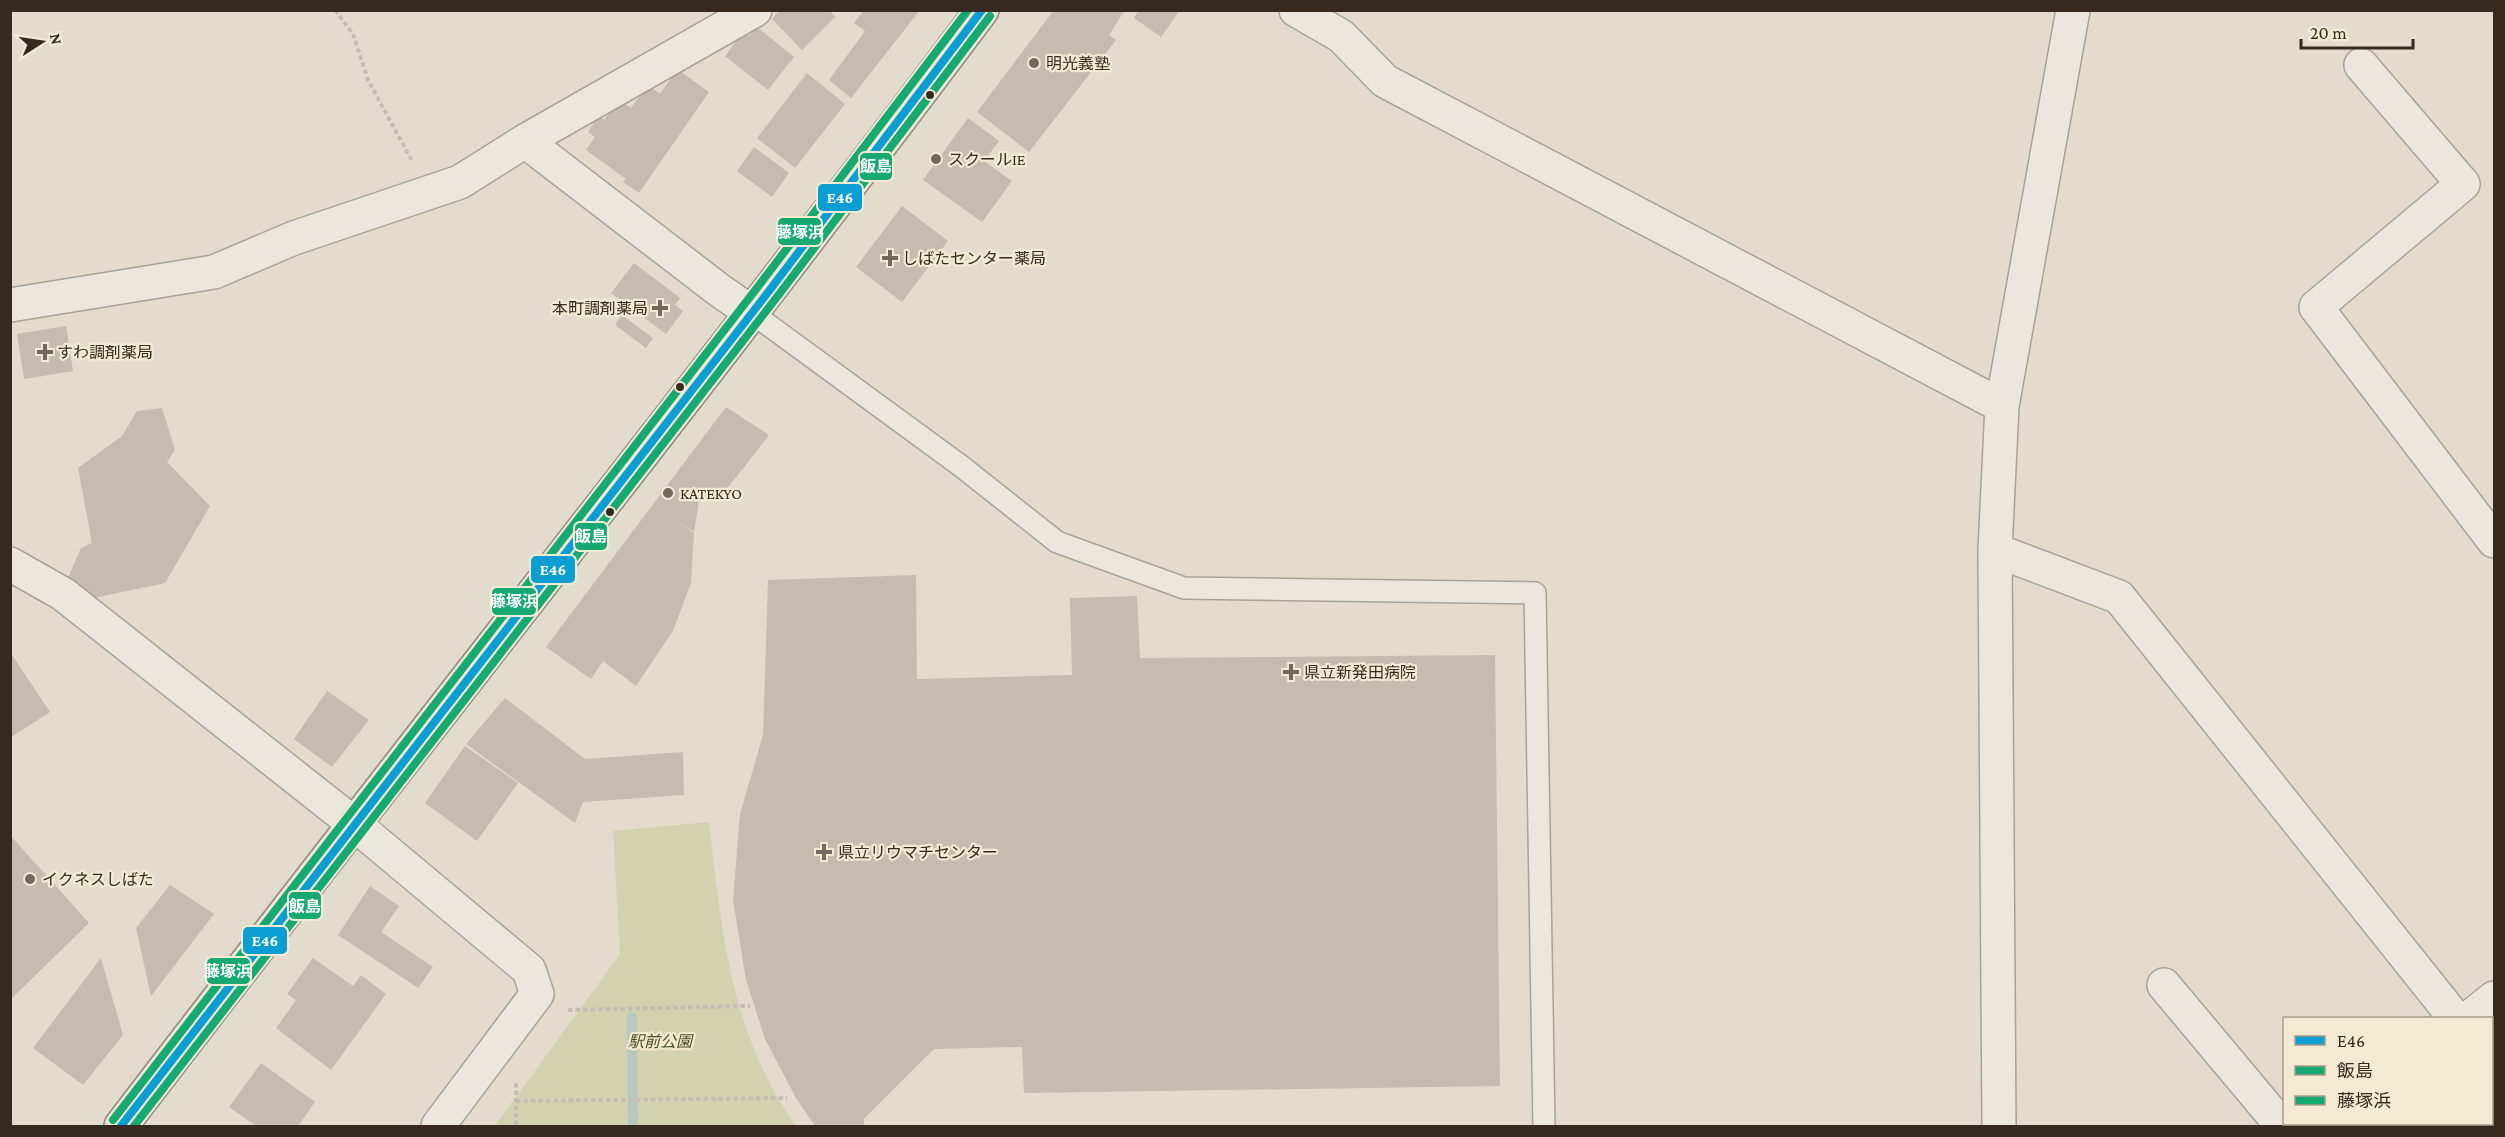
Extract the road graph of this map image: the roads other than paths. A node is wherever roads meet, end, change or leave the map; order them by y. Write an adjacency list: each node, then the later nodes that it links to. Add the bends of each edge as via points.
1 (755, 10): 6 (street)
2 (982, 10): 8 (main road)
3 (1296, 10): 9 (street, via 1341,36 1385,81)
4 (2073, 10): 9 (street)
5 (2361, 65): 10 (street, via 2463,184 2316,307)
6 (525, 141): 7 (street, via 460,182 294,238 214,272); 8 (street)
7 (10, 305)
8 (752, 313): 13 (main road); 20 (lane, via 1057,542 1184,588 1536,592)
9 (2002, 406): 11 (street)
10 (2494, 541)
11 (1995, 550): 16 (street, via 2119,597); 21 (street)
12 (10, 564): 13 (street, via 63,594)
13 (353, 823): 18 (main road); 19 (street, via 529,970 537,994)
14 (2164, 985): 22 (street)
15 (2494, 998): 17 (street)
16 (2454, 1017)
17 (2470, 1017)
18 (122, 1126)
19 (438, 1126)
20 (1544, 1126)
21 (1999, 1126)
22 (2282, 1126)

